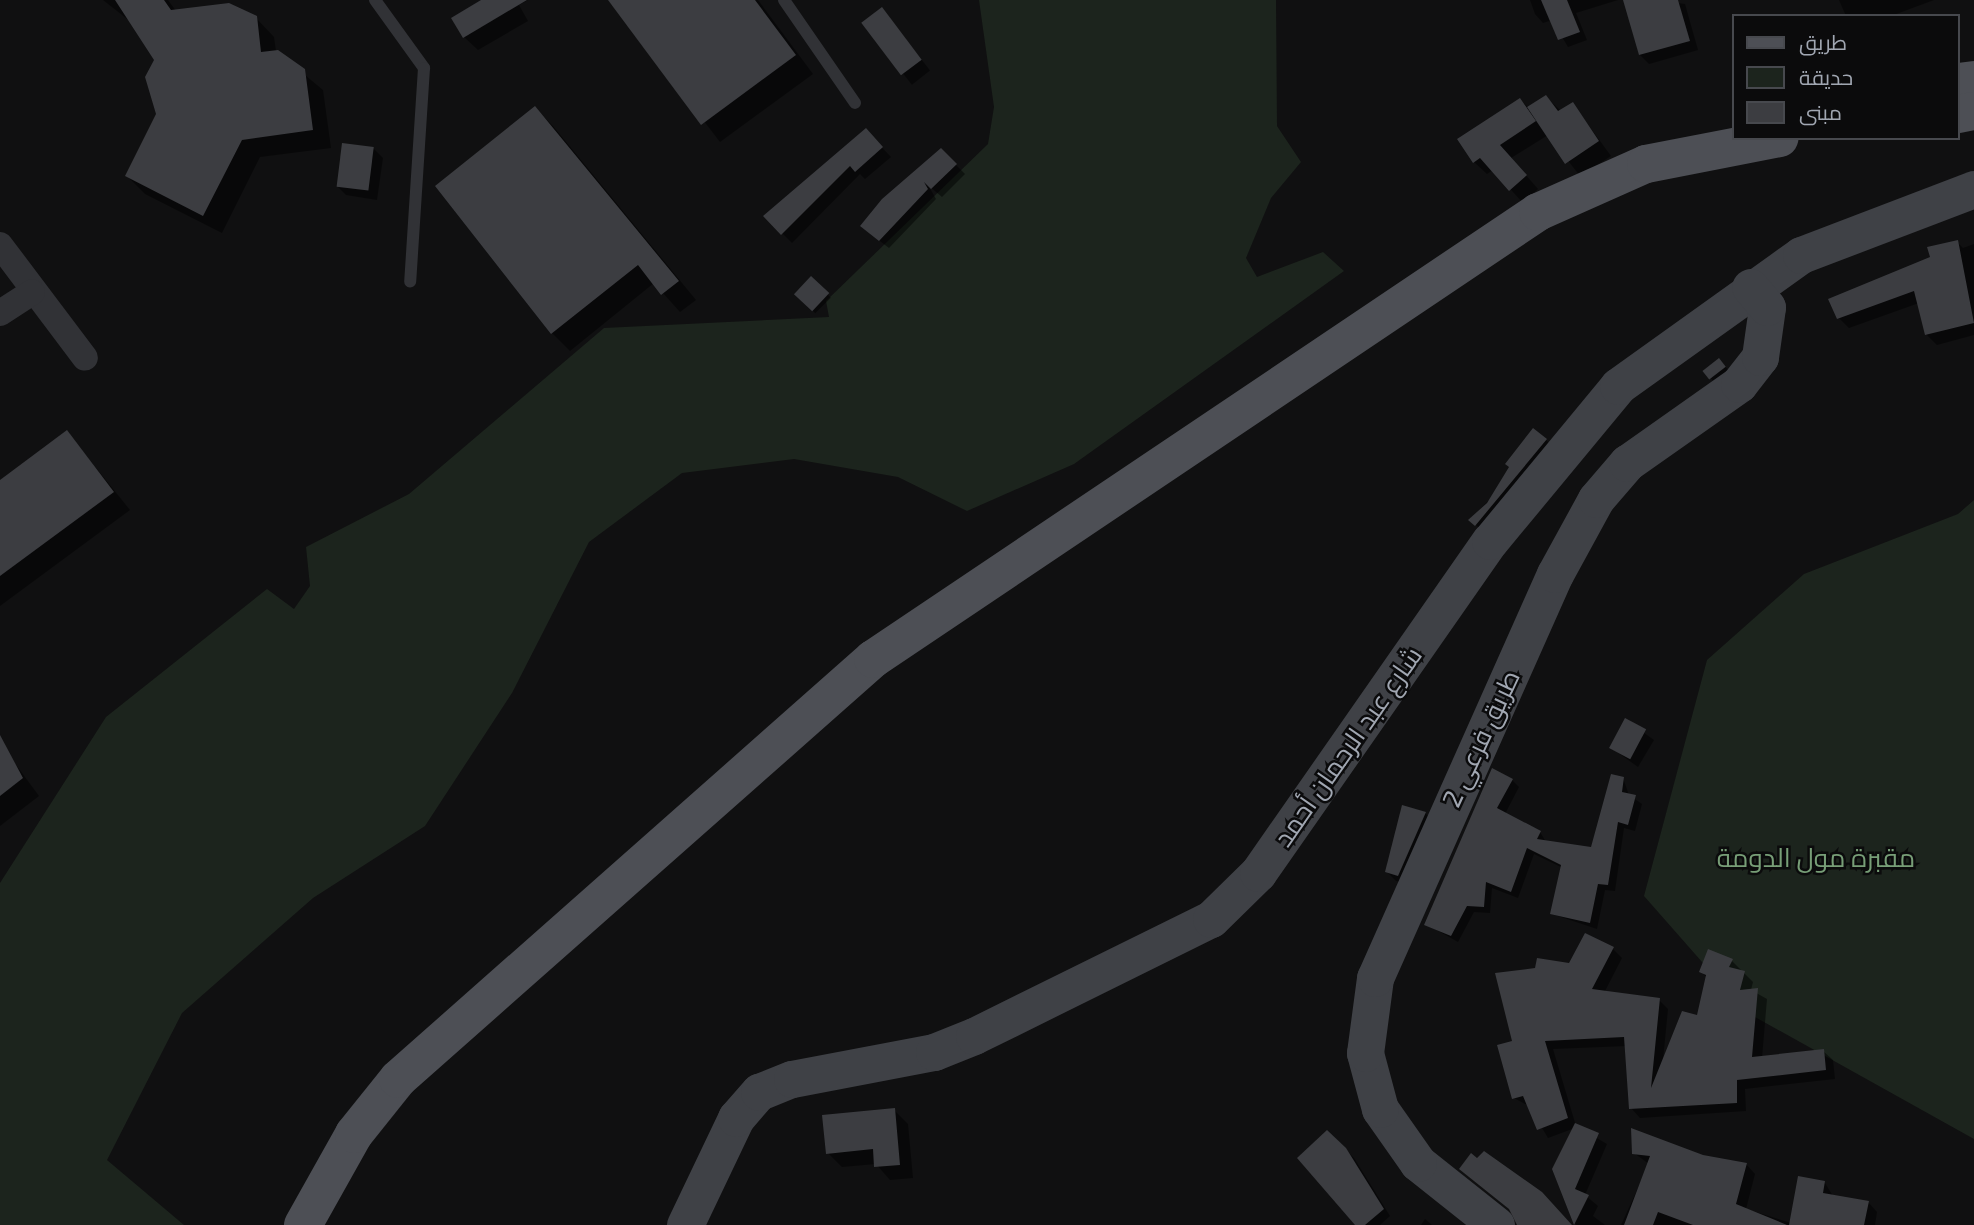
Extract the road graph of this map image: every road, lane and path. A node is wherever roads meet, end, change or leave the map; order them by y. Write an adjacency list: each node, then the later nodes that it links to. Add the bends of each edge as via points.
1 (375, 0): 9 (lane, via 424,68)
2 (784, 0): 3 (lane)
3 (855, 103)
4 (1732, 126): 6 (main road, via 1669,145)
5 (1770, 140): 6 (main road)
6 (1646, 164): 14 (main road, via 1538,212 873,659 398,1079 354,1134)
7 (1974, 189): 10 (main road, شارع عبد الرحمان أحمد, via 1837,237)
8 (0, 246): 11 (street)
9 (410, 282)
10 (1750, 287): 15 (main road, شارع عبد الرحمان أحمد, via 1644,363 1596,409 1490,541 1258,873 1211,919 974,1036 759,1092 736,1118); 16 (main road, طريق فرعي 2, via 1767,307 1760,357 1739,384 1627,463 1596,499 1555,574 1375,978 1365,1054 1380,1109 1418,1163)
11 (32, 292): 12 (street); 13 (street)
12 (0, 313)
13 (85, 358)
14 (303, 1225)
15 (685, 1225)
16 (1496, 1225)

